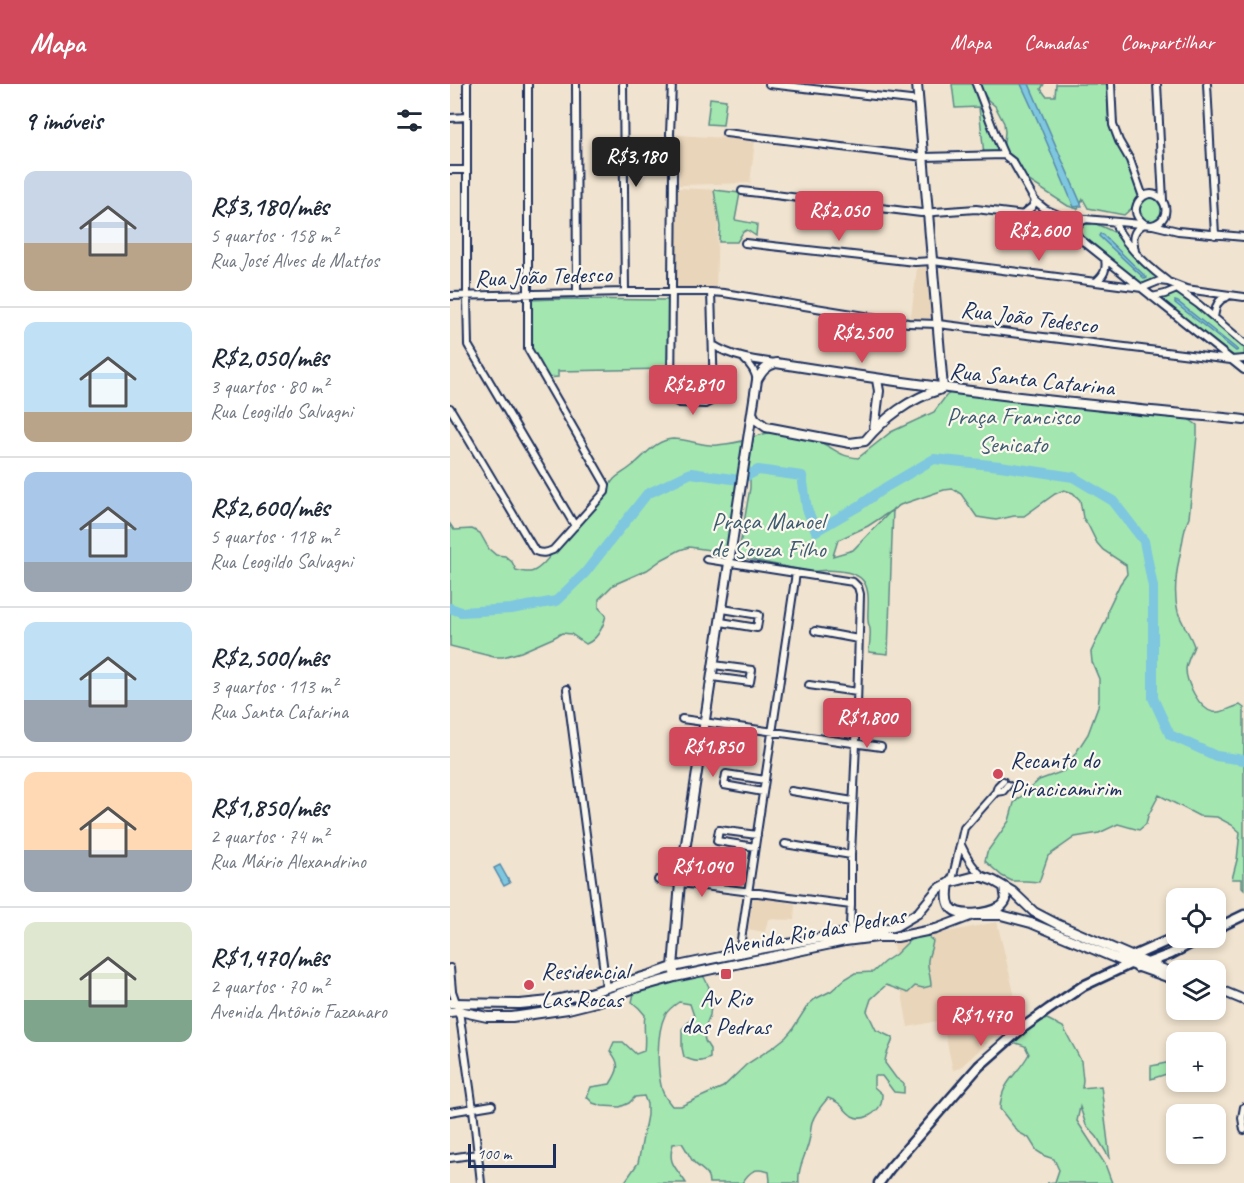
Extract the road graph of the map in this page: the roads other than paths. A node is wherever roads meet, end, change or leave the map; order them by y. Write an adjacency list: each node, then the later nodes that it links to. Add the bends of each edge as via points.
1 (467, 84): 13 (street)
2 (528, 84): 51 (street)
3 (576, 84): 50 (street)
4 (623, 84): 47 (street)
5 (672, 84): 48 (street)
6 (770, 84): 12 (street)
7 (917, 84): 12 (street)
8 (976, 84): 16 (street)
9 (1111, 84): 21 (street, via 1113,125)
10 (1157, 84): 23 (street)
11 (1207, 84): 36 (street)
12 (919, 101): 17 (street)
13 (467, 117): 14 (street); 19 (street)
14 (450, 118)
15 (726, 133): 17 (street)
16 (1004, 155): 17 (street); 22 (street, via 1013,162)
17 (924, 157): 27 (street)
18 (450, 170): 19 (street)
19 (467, 170): 53 (street)
20 (742, 191): 27 (street)
21 (1143, 197): 23 (street, via 1154,195); 26 (street)
22 (1035, 201): 24 (street); 28 (street)
23 (1163, 201): 25 (street)
24 (1045, 209): 29 (street); 30 (street, via 1063,217)
25 (1166, 209): 34 (street, via 1164,218); 35 (street, via 1170,225)
26 (1136, 210): 32 (street); 33 (street)
27 (928, 213): 28 (street, via 976,209); 42 (street)
28 (1022, 214): 29 (street)
29 (1040, 217): 37 (street)
30 (1087, 219): 31 (street); 37 (street, via 1076,229)
31 (1114, 222): 32 (street); 40 (street)
32 (1125, 223): 33 (street)
33 (1144, 224): 34 (street); 40 (street, via 1134,236)
34 (1152, 225): 35 (street)
35 (1178, 231): 36 (street)
36 (1215, 235): 38 (street)
37 (1077, 236): 41 (street)
38 (1244, 237)
39 (745, 243): 42 (street)
40 (1136, 255): 44 (street)
41 (1105, 259): 43 (street, via 1104,275); 45 (street)
42 (933, 261): 43 (street); 58 (street)
43 (1096, 282): 45 (street)
44 (1168, 282): 45 (street); 46 (street); 54 (street, via 1186,289)
45 (1142, 288): 55 (street)
46 (1177, 289): 55 (street); 57 (street)
47 (626, 292): 48 (street, Rua João Tedesco); 50 (street, Rua João Tedesco)
48 (672, 292): 49 (street, Rua João Tedesco); 60 (street, via 674,400 705,404 711,401)
49 (711, 292): 58 (street, Rua João Tedesco, via 908,323); 60 (street)
50 (577, 294): 51 (street, Rua João Tedesco)
51 (528, 295): 53 (street, Rua João Tedesco); 75 (street, via 528,348 606,485 605,492)
52 (450, 296): 53 (street, Rua João Tedesco)
53 (467, 296): 75 (street, via 468,345)
54 (1234, 296): 56 (street); 57 (street, via 1220,299)
55 (1152, 297): 63 (street)
56 (1244, 297)
57 (1214, 317): 59 (street)
58 (938, 324): 63 (street, Rua João Tedesco); 68 (street)
59 (1244, 343)
60 (713, 345): 61 (street, Rua Santa Catarina)
61 (744, 359): 64 (street, Rua Santa Catarina); 66 (street)
62 (1244, 359): 63 (street, Rua João Tedesco)
63 (1231, 360): 65 (street)
64 (776, 363): 66 (street, via 762,371); 67 (street, Rua Santa Catarina)
65 (1244, 370)
66 (757, 380): 70 (street)
67 (877, 380): 68 (street, Rua Santa Catarina); 73 (street)
68 (944, 388): 71 (street, Rua Santa Catarina); 73 (street, via 899,409)
69 (450, 408): 75 (street, via 535,550 553,550)
70 (752, 412): 72 (street); 74 (street)
71 (1244, 420)
72 (766, 427): 73 (street, via 849,442 866,441); 74 (street, via 753,432)
73 (874, 430)
74 (749, 439): 77 (street)
75 (575, 526)
76 (706, 559): 77 (street)
77 (730, 563): 78 (street); 79 (street)
78 (796, 573): 82 (street, via 853,582 858,587); 90 (street)
79 (723, 609): 80 (street); 80 (street, via 759,615 757,628)
80 (721, 622): 83 (street)
81 (815, 632): 82 (street)
82 (858, 639): 87 (street)
83 (714, 665): 84 (street); 84 (street, via 752,670 750,682)
84 (712, 677): 89 (street)
85 (809, 684): 87 (street)
86 (567, 689): 128 (street)
87 (857, 692): 91 (street)
88 (682, 719): 89 (street)
89 (705, 722): 90 (street); 105 (street)
90 (772, 732): 91 (street); 93 (street)
91 (856, 743): 92 (street); 97 (street)
92 (881, 747)
93 (765, 780): 95 (street); 95 (street, via 726,774 724,785)
94 (1005, 783): 100 (street, via 998,786 964,828)
95 (763, 792): 98 (street)
96 (791, 792): 97 (street)
97 (853, 801): 102 (street)
98 (757, 835): 101 (street); 101 (street, via 719,830 717,841)
99 (785, 844): 102 (street)
100 (961, 845): 103 (street, Avenida Rio das Pedras); 106 (street)
101 (755, 847): 108 (street)
102 (851, 855): 109 (street)
103 (983, 877): 106 (street); 107 (street, Avenida Rio das Pedras)
104 (658, 880): 105 (street)
105 (680, 883): 108 (street); 123 (street)
106 (949, 883): 111 (street, via 952,909); 115 (street, Avenida Rio das Pedras, via 908,920 882,930)
107 (1003, 886): 111 (street, via 1006,900 1000,907); 121 (street, Avenida Rio das Pedras, via 1034,912)
108 (748, 892): 109 (street); 119 (street)
109 (851, 905): 115 (street)
110 (1244, 910): 113 (main road)
111 (973, 915): 121 (street, Avenida Rio das Pedras, via 1001,915); 127 (street, Avenida Rio das Pedras, via 936,929 845,941)
112 (1244, 915): 114 (main road)
113 (1226, 917)
114 (1226, 924)
115 (852, 933): 119 (street, Avenida Rio das Pedras)
116 (1166, 942): 117 (main road)
117 (1163, 943): 120 (main road); 121 (main road)
118 (1184, 948): 120 (main road)
119 (739, 953): 123 (street, Avenida Rio das Pedras)
120 (1171, 954): 122 (main road)
121 (1131, 962): 122 (main road); 126 (street, Avenida Rio das Pedras); 141 (main road, via 1083,986 1021,1029 979,1066)
122 (1147, 963): 125 (street)
123 (673, 967): 127 (street); 128 (street, Avenida Rio das Pedras)
124 (450, 970): 132 (street)
125 (1166, 970)
126 (1166, 976)
127 (675, 977): 132 (street, Avenida Rio das Pedras, via 551,1012 487,1017)
128 (606, 987): 132 (street, Avenida Rio das Pedras, via 550,1001)
129 (1226, 993): 131 (street)
130 (1226, 997): 131 (street)
131 (1244, 1000)
132 (454, 1007): 135 (street)
133 (492, 1105): 135 (street)
134 (1244, 1107): 137 (street)
135 (473, 1109): 136 (street); 138 (street)
136 (450, 1112)
137 (1244, 1130)
138 (477, 1154): 139 (street); 140 (street)
139 (450, 1158)
140 (481, 1183)
141 (879, 1183)

